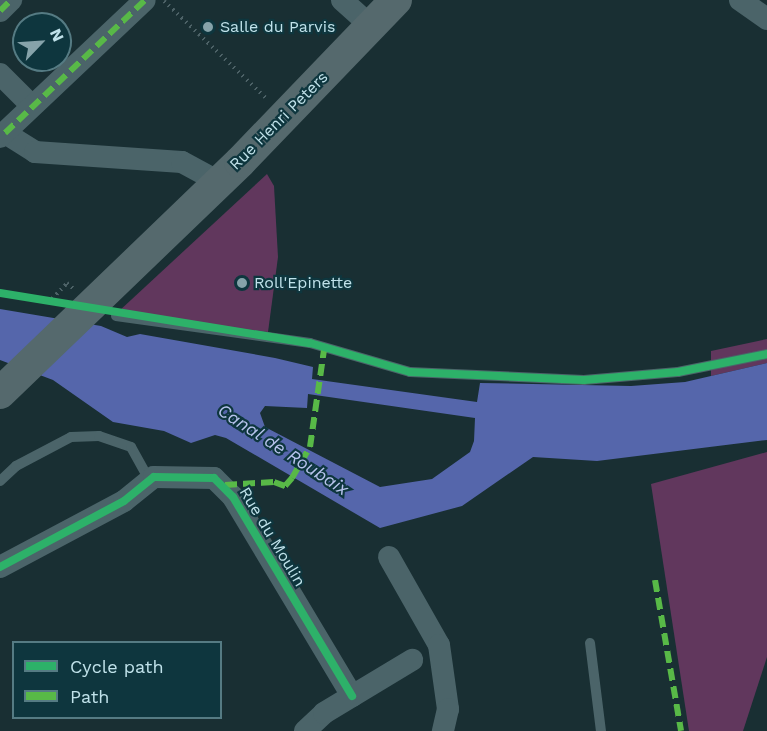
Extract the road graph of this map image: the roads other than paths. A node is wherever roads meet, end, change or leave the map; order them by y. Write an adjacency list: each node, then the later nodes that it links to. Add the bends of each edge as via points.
1 (11, 0): 6 (street)
2 (146, 0): 10 (street)
3 (342, 0): 8 (street)
4 (396, 0): 8 (main road, Rue Henri Peters)
5 (740, 0): 7 (street)
6 (0, 11)
7 (767, 19)
8 (371, 26): 12 (main road, Rue Henri Peters)
9 (0, 74): 10 (street)
10 (32, 106): 11 (street)
11 (2, 135): 12 (street, Rue Henri Peters, via 35,152 182,162)
12 (219, 182): 13 (main road)
13 (105, 310): 14 (lane, via 310,343 410,372 584,380 703,369); 15 (main road)
14 (767, 354)
15 (1, 392)
16 (149, 480): 17 (lane, via 131,447 99,436 71,437 16,466); 19 (street, via 124,501); 22 (street, Rue du Moulin, via 207,476 225,486)
17 (0, 481)
18 (389, 557): 24 (street, via 439,645 448,709)
19 (0, 567)
20 (590, 643): 25 (lane)
21 (412, 660): 22 (street)
22 (352, 696): 23 (street)
23 (306, 731)
24 (443, 731)
25 (601, 731)

